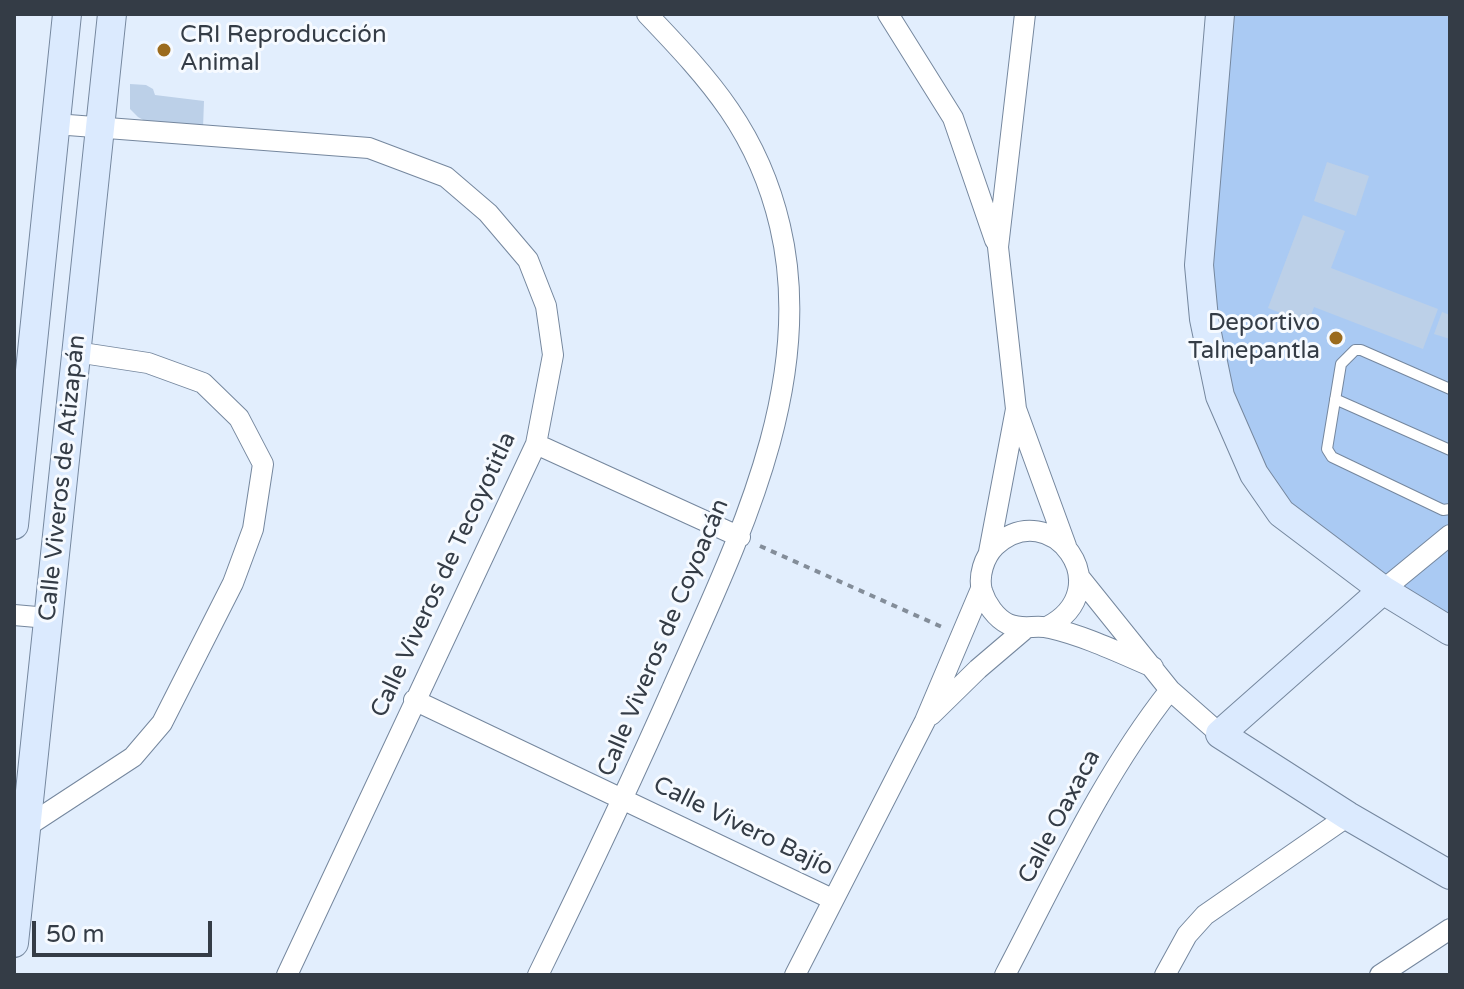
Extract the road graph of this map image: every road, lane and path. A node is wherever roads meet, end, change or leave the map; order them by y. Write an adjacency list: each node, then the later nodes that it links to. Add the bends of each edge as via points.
1 (67, 14): 7 (main road, Calle Viveros de Atizapán)
2 (112, 14): 8 (main road, Calle Viveros de Atizapán)
3 (647, 14): 19 (street, Calle Viveros de Coyoacán, via 702,71 735,115 760,165 780,226 791,290 782,402)
4 (888, 14): 9 (street, via 953,118)
5 (1025, 14): 9 (street)
6 (1220, 14): 24 (main road, via 1199,265 1220,396 1254,474 1281,513)
7 (55, 124): 8 (street, Calle Viveros de Tecoyotitla); 17 (main road, Calle Viveros de Atizapán)
8 (100, 128): 10 (main road, Calle Viveros de Atizapán); 14 (street, Calle Viveros de Tecoyotitla, via 369,148 446,177 488,213 528,260 546,306 553,355)
9 (998, 247): 13 (street)
10 (76, 352): 26 (main road, Calle Viveros de Atizapán); 38 (street, via 148,363 203,383 239,418 263,464 253,529 233,583 162,723 133,757)
11 (1450, 389): 12 (lane, via 1355,350 1341,364)
12 (1335, 399): 15 (lane); 16 (lane, via 1328,453)
13 (1016, 409): 20 (street); 21 (street)
14 (536, 444): 19 (street); 33 (street, Calle Viveros de Tecoyotitla)
15 (1450, 450)
16 (1450, 509)
17 (14, 525)
18 (1450, 535): 24 (street)
19 (740, 537): 30 (path); 36 (street, Calle Viveros de Coyoacán)
20 (1066, 546): 21 (street, via 1047,534 1026,531 1005,537); 22 (street)
21 (989, 552): 23 (street, via 981,570)
22 (1080, 578): 27 (street, via 1074,603); 31 (street)
23 (981, 589): 28 (street, via 997,616); 30 (street)
24 (1383, 590): 29 (main road); 35 (main road)
25 (14, 615): 26 (street)
26 (48, 618): 38 (main road, Calle Viveros de Atizapán)
27 (1047, 627): 28 (street); 31 (street)
28 (1025, 629): 34 (street)
29 (1450, 631)
30 (960, 635): 34 (street)
31 (1153, 667): 32 (street)
32 (1170, 690): 35 (street); 46 (street, Calle Oaxaca, via 1118,763)
33 (414, 700): 36 (street, Calle Vivero Bajío); 43 (street, Calle Viveros de Tecoyotitla)
34 (925, 721): 40 (street)
35 (1220, 734): 37 (main road)
36 (623, 799): 40 (street, Calle Vivero Bajío); 44 (street, Calle Viveros de Coyoacán)
37 (1348, 816): 39 (main road); 47 (street, via 1205,915)
38 (26, 827): 42 (main road, Calle Viveros de Atizapán)
39 (1450, 875)
40 (832, 899): 45 (street)
41 (1450, 929): 48 (street)
42 (14, 943)
43 (287, 975)
44 (538, 975)
45 (795, 975)
46 (1005, 975)
47 (1165, 975)
48 (1380, 975)

